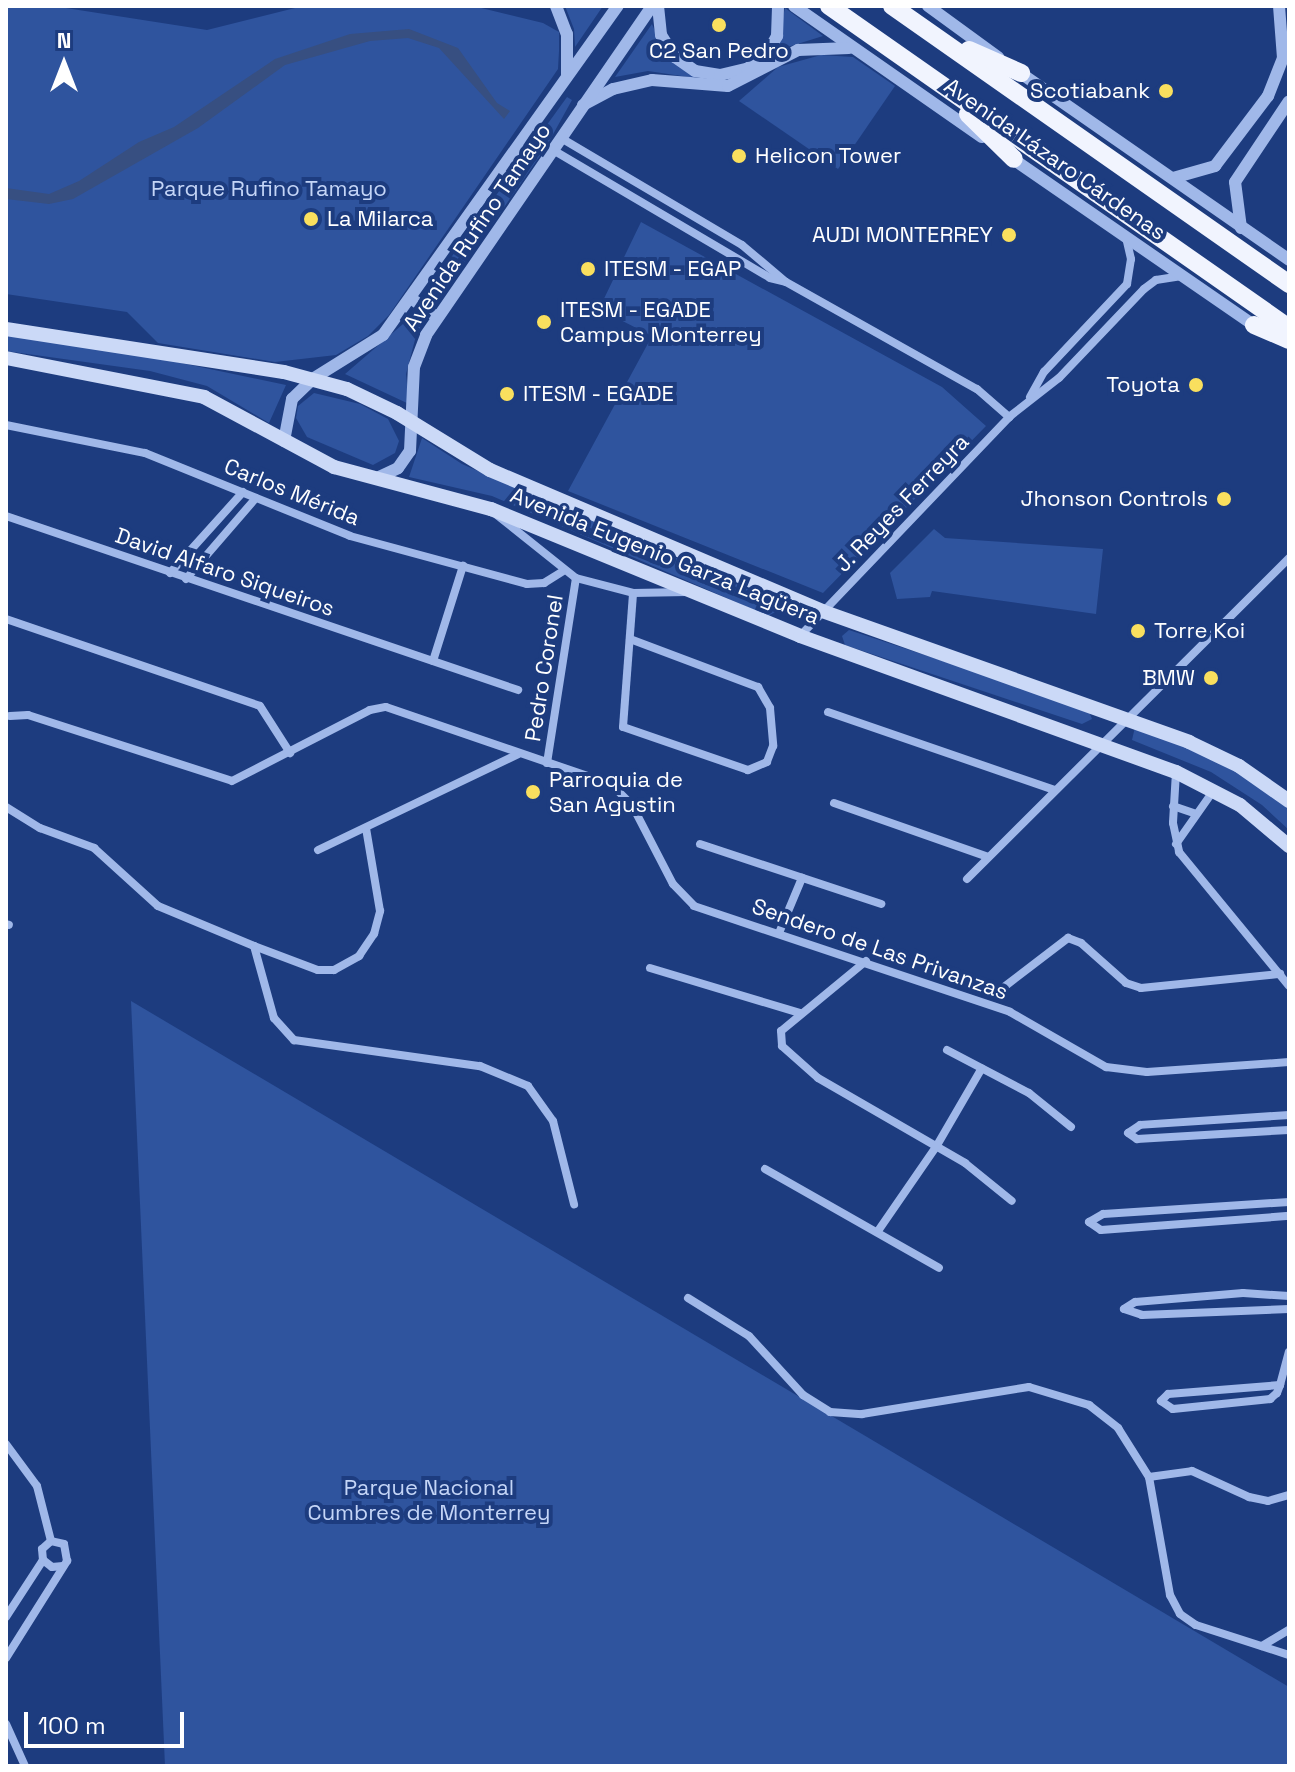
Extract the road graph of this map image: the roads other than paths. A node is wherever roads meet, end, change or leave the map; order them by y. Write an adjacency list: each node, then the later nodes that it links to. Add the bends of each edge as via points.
1 (556, 6): 13 (street, via 567,34)
2 (618, 6): 13 (street, Avenida Rufino Tamayo)
3 (655, 6): 4 (street, via 661,35 675,57 695,71 720,75 747,69 767,54 777,36); 16 (street, Avenida Rufino Tamayo)
4 (778, 6)
5 (794, 6): 11 (street, Avenida Lázaro Cárdenas)
6 (829, 6): 14 (highway, Avenida Lázaro Cárdenas)
7 (892, 6): 10 (highway, Avenida Lázaro Cárdenas)
8 (928, 6): 12 (street)
9 (1279, 6): 21 (street, via 1284,44 1277,77 1253,119)
10 (928, 32): 12 (highway); 36 (highway, Avenida Lázaro Cárdenas)
11 (852, 48): 16 (street, via 798,50 728,86 636,82); 19 (street, Avenida Lázaro Cárdenas)
12 (1021, 73): 23 (street)
13 (567, 76): 37 (street, Avenida Rufino Tamayo)
14 (932, 78): 19 (highway); 40 (highway, Avenida Lázaro Cárdenas)
15 (1289, 101): 24 (street)
16 (580, 106): 17 (street, Avenida Rufino Tamayo)
17 (561, 138): 18 (street, Avenida Rufino Tamayo); 20 (street)
18 (553, 150): 22 (street); 38 (street, Avenida Rufino Tamayo)
19 (1014, 159): 29 (street, Avenida Lázaro Cárdenas)
20 (607, 166): 22 (street); 25 (street)
21 (1215, 166): 23 (street); 24 (street)
22 (599, 178): 26 (street)
23 (1173, 178): 27 (street)
24 (1235, 182): 27 (street)
25 (652, 192): 26 (street); 28 (street)
26 (644, 204): 30 (street)
27 (1241, 228): 33 (street)
28 (721, 232): 30 (street); 31 (street)
29 (1126, 237): 34 (street, Avenida Lázaro Cárdenas); 46 (street, J. Reyes Ferreyra, via 1131,259 1127,284 1044,372)
30 (713, 244): 32 (street)
31 (742, 245): 32 (street); 35 (street)
32 (734, 257): 35 (street)
33 (1289, 260)
34 (1183, 276): 39 (street, Avenida Lázaro Cárdenas); 46 (street, J. Reyes Ferreyra, via 1149,284 1059,378)
35 (786, 282): 47 (street, via 977,389)
36 (1289, 284)
37 (412, 299): 38 (street); 45 (street, Avenida Rufino Tamayo, via 373,344)
38 (437, 317): 48 (street, Avenida Rufino Tamayo, via 416,357)
39 (1254, 325): 42 (highway); 43 (street, Avenida Lázaro Cárdenas)
40 (1289, 328)
41 (6, 329): 45 (main road, Avenida Eugenio Garza Lagüera)
42 (1289, 340)
43 (1289, 351)
44 (6, 358): 50 (main road, Avenida Eugenio Garza Lagüera, via 185,391)
45 (314, 378): 48 (main road, Avenida Eugenio Garza Lagüera); 50 (street, Avenida Rufino Tamayo, via 292,399)
46 (1030, 397): 47 (street, J. Reyes Ferreyra)
47 (1009, 417): 64 (street, J. Reyes Ferreyra)
48 (414, 424): 51 (street, Avenida Rufino Tamayo, via 405,462); 64 (main road, Avenida Eugenio Garza Lagüera, via 479,465)
49 (6, 425): 52 (street, Carlos Mérida, via 145,453)
50 (284, 441): 51 (main road, Avenida Eugenio Garza Lagüera, via 334,467)
51 (377, 478): 54 (main road, Avenida Eugenio Garza Lagüera)
52 (243, 492): 53 (street, Carlos Mérida); 59 (street)
53 (256, 498): 57 (street, Carlos Mérida, via 350,536); 61 (street)
54 (491, 509): 58 (street, Pedro Coronel); 62 (main road, Avenida Eugenio Garza Lagüera)
55 (6, 516): 59 (street, David Alfaro Siqueiros)
56 (1289, 558): 72 (street)
57 (463, 566): 58 (street, Carlos Mérida, via 536,585); 68 (street)
58 (563, 571): 60 (street, Pedro Coronel)
59 (170, 573): 61 (street, David Alfaro Siqueiros)
60 (576, 578): 63 (street, Pedro Coronel); 76 (street, Pedro Coronel)
61 (186, 579): 68 (street, David Alfaro Siqueiros)
62 (688, 592): 63 (street, Pedro Coronel); 66 (main road, Avenida Eugenio Garza Lagüera)
63 (633, 593): 67 (street)
64 (822, 611): 66 (street, J. Reyes Ferreyra); 72 (main road, Avenida Eugenio Garza Lagüera)
65 (6, 619): 74 (street, via 260,706)
66 (800, 636): 73 (main road, Avenida Eugenio Garza Lagüera)
67 (630, 639): 67 (street, via 621,718 631,733 748,770 761,768 771,755 770,708 758,687)
68 (433, 661): 69 (street, David Alfaro Siqueiros)
69 (518, 690)
70 (828, 712): 78 (street)
71 (10, 716): 74 (street, Sendero de Las Privanzas, via 28,715 228,781)
72 (1126, 717): 73 (street); 80 (main road, Avenida Eugenio Garza Lagüera, via 1218,754)
73 (1098, 744): 77 (main road, Avenida Eugenio Garza Lagüera); 78 (street)
74 (290, 753): 75 (street, Sendero de Las Privanzas, via 381,707)
75 (518, 754): 76 (street, Sendero de Las Privanzas); 85 (street)
76 (547, 763): 94 (street, Sendero de Las Privanzas, via 622,792 685,901)
77 (1176, 772): 79 (main road, Avenida Eugenio Garza Lagüera); 82 (street)
78 (1055, 790): 90 (street)
79 (1214, 790): 84 (street); 88 (main road, Avenida Eugenio Garza Lagüera, via 1263,821)
80 (1289, 801)
81 (834, 803): 90 (street)
82 (1173, 806): 84 (street); 87 (street)
83 (6, 807): 95 (street, via 40,828 94,848 158,906)
84 (1196, 814): 87 (street)
85 (366, 828): 89 (street); 95 (street, via 380,911 374,934 359,956 334,970 318,970)
86 (700, 844): 91 (street)
87 (1176, 844): 98 (street)
88 (1289, 846)
89 (318, 850)
90 (988, 857): 92 (street)
91 (802, 878): 93 (street); 94 (street)
92 (967, 879)
93 (881, 904)
94 (779, 933): 96 (street, Sendero de Las Privanzas)
95 (254, 946): 114 (street, via 274,1018 294,1040 480,1066 528,1086 553,1121)
96 (866, 961): 101 (street); 103 (street, Sendero de Las Privanzas, via 1031,1021 1106,1067 1147,1072)
97 (650, 968): 101 (street)
98 (1280, 974): 99 (street); 100 (street, via 1141,988 1068,938)
99 (1289, 986)
100 (1004, 987)
101 (800, 1013): 109 (street, via 781,1031 782,1046 831,1087)
102 (947, 1050): 104 (street)
103 (1289, 1062)
104 (982, 1068): 106 (street, via 1029,1093); 109 (street)
105 (1284, 1115): 107 (street); 107 (street, via 1140,1125 1128,1133 1137,1139)
106 (1071, 1127)
107 (1278, 1129): 108 (street)
108 (1289, 1130)
109 (936, 1147): 111 (street, via 980,1172); 119 (street)
110 (765, 1169): 119 (street)
111 (1012, 1201)
112 (1262, 1201): 113 (street); 115 (street); 116 (street)
113 (1289, 1202)
114 (574, 1204)
115 (1161, 1209): 118 (street); 118 (street, via 1103,1214 1089,1222 1096,1230)
116 (1262, 1216): 117 (street); 118 (street)
117 (1289, 1216)
118 (1162, 1223)
119 (878, 1231): 120 (street)
120 (939, 1268)
121 (1203, 1296): 122 (street); 125 (street); 125 (street, via 1135,1302 1124,1309 1142,1315)
122 (1289, 1296)
123 (688, 1298): 129 (street, via 749,1336 803,1395 830,1412 862,1414 1011,1387 1050,1390 1108,1419)
124 (1289, 1309): 125 (street)
125 (1204, 1311)
126 (1289, 1352): 127 (street)
127 (1280, 1385): 127 (street, via 1168,1394 1161,1401 1173,1409 1264,1400 1275,1396)
128 (6, 1444): 131 (street, via 37,1486)
129 (1149, 1477): 130 (street, via 1192,1471 1249,1497 1268,1501); 136 (street, via 1170,1595 1180,1614 1196,1625)
130 (1289, 1495)
131 (51, 1541): 132 (street, via 42,1549); 133 (street, via 67,1549)
132 (43, 1560): 133 (street, via 52,1567); 134 (street)
133 (63, 1566): 138 (street)
134 (6, 1617)
135 (1289, 1630): 136 (street)
136 (1262, 1646): 137 (street)
137 (1289, 1655)
138 (6, 1658)
139 (6, 1724): 140 (street)
140 (25, 1766)

